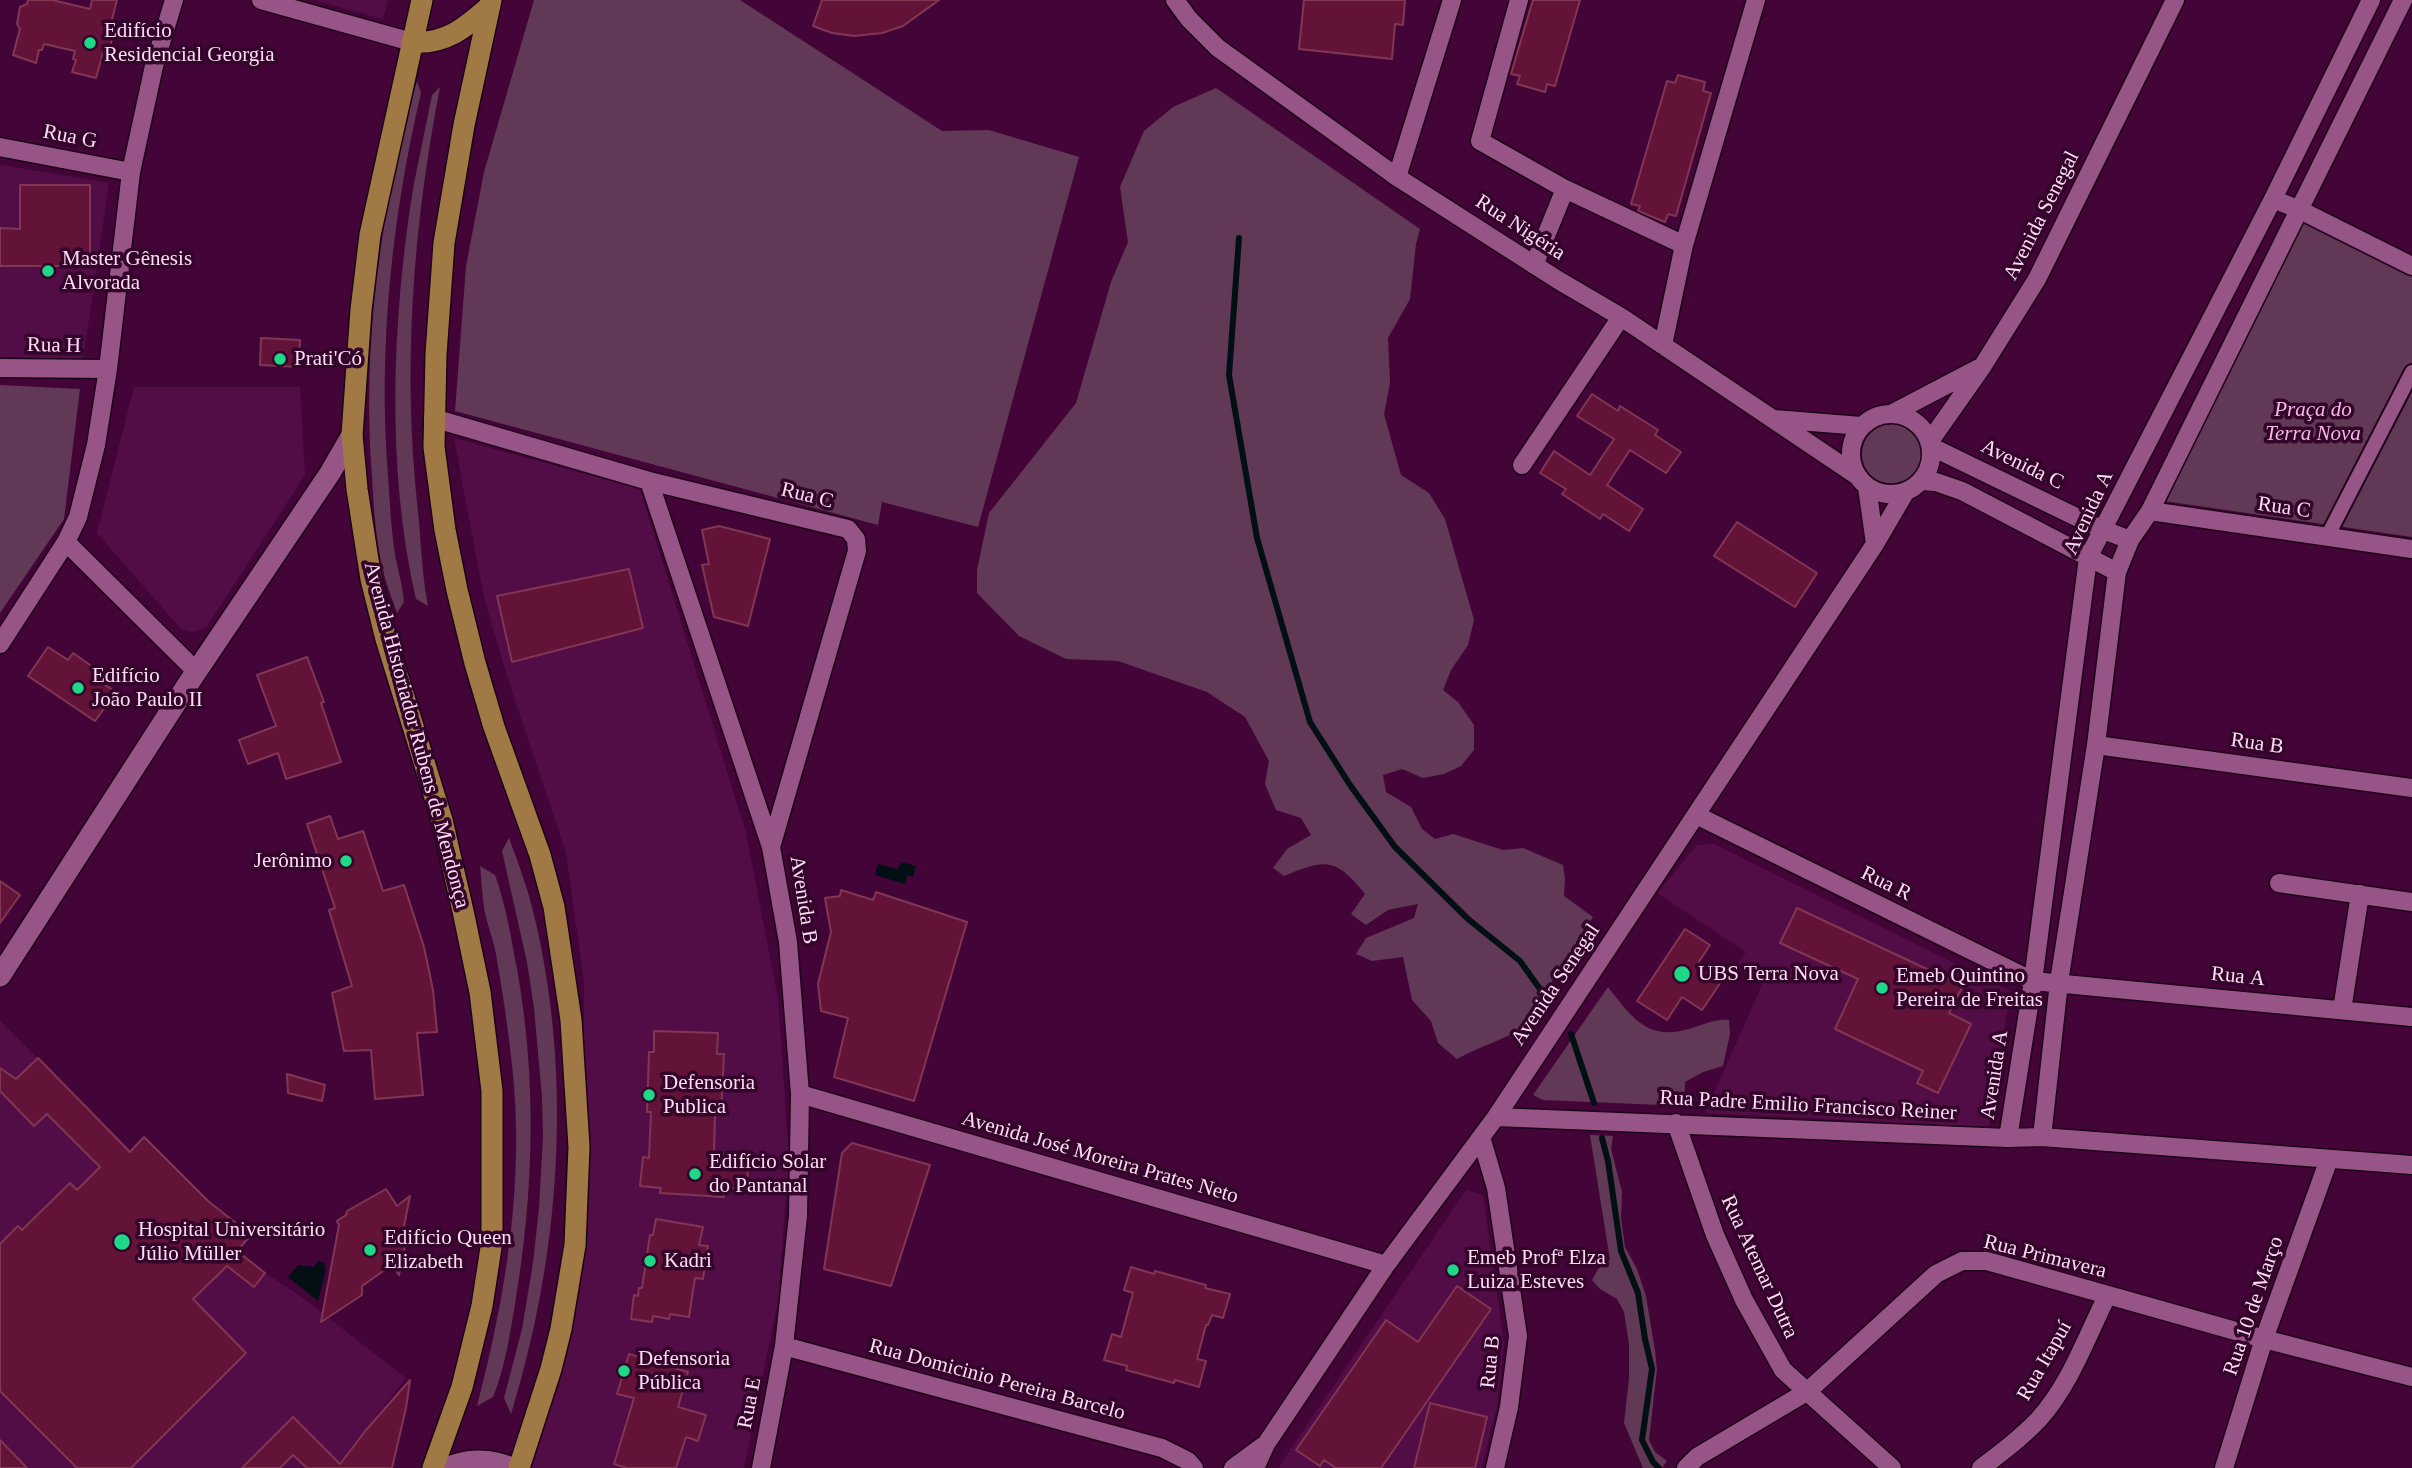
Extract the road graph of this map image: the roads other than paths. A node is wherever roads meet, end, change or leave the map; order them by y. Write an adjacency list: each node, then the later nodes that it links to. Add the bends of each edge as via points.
1 (174, 0): 14 (street)
2 (261, 0): 12 (street)
3 (422, 0): 12 (main road, Avenida Historiador Rubens de Mendonça)
4 (1175, 0): 15 (street, Rua Nigéria, via 1218,48)
5 (1452, 0): 15 (street)
6 (1519, 0): 16 (street, via 1480,141)
7 (1756, 0): 19 (street)
8 (2175, 0): 24 (street, Avenida Senegal, via 2037,279)
9 (2371, 0): 17 (street, Avenida A)
10 (491, 3): 12 (main road, via 449,37); 29 (main road, via 444,243)
11 (2406, 4): 18 (street)
12 (412, 42): 32 (main road, Avenida Historiador Rubens de Mendonça, via 370,235)
13 (0, 147): 14 (street, Rua G)
14 (131, 172): 26 (street)
15 (1397, 177): 20 (street, Rua Nigéria)
16 (1565, 189): 19 (street); 20 (street)
17 (2273, 199): 18 (street); 39 (street, Avenida A)
18 (2300, 210): 21 (street); 38 (street)
19 (1684, 246): 23 (street)
20 (1534, 265): 22 (street, Rua Nigéria)
21 (2412, 266)
22 (1621, 317): 23 (street, Rua Nigéria); 34 (street)
23 (1662, 345): 30 (street, Rua Nigéria)
24 (1982, 367): 28 (street); 33 (street, Avenida Senegal)
25 (0, 368): 26 (street, Rua H)
26 (108, 369): 42 (street, via 96,445 78,517)
27 (2412, 372): 40 (street)
28 (1893, 413): 31 (street, via 1875,416); 33 (street, via 1916,422)
29 (433, 418): 35 (street, Rua C); 78 (main road, via 443,517 457,590 494,727 544,868 571,1020 579,1147 575,1245 551,1369)
30 (1770, 418): 31 (street); 36 (street, Rua Nigéria)
31 (1861, 426): 36 (street, via 1852,441 1850,458)
32 (352, 435): 48 (street); 76 (main road, Avenida Historiador Rubens de Mendonça, via 371,579 464,911 492,1091 492,1241 482,1306 462,1387)
33 (1931, 444): 37 (street, via 1928,470); 39 (street, Avenida C)
34 (1522, 465)
35 (649, 481): 52 (street, Avenida B); 52 (street, Rua C, via 848,529 856,539 857,551)
36 (1861, 481): 37 (street, Rua Nigéria, via 1879,493 1893,494); 43 (street)
37 (1913, 486): 43 (street, Avenida Senegal); 45 (street, via 1936,482 1962,491)
38 (2150, 511): 40 (street, Rua C); 41 (street)
39 (2101, 529): 41 (street, Avenida C); 45 (street, Avenida A)
40 (2327, 537): 44 (street, Rua C)
41 (2130, 540): 46 (street)
42 (66, 542): 47 (street); 48 (street)
43 (1875, 544): 51 (street, Avenida Senegal)
44 (2412, 549)
45 (2088, 558): 46 (street); 57 (street, Avenida A)
46 (2116, 572): 49 (street)
47 (0, 645)
48 (196, 671): 56 (street)
49 (2096, 745): 50 (street, Rua B); 58 (street)
50 (2412, 788)
51 (1696, 815): 57 (street, Rua R); 62 (street, Avenida Senegal)
52 (771, 847): 61 (street, Avenida B, via 788,942)
53 (2279, 883): 54 (street)
54 (2360, 894): 55 (street); 59 (street)
55 (2412, 902)
56 (0, 976)
57 (2033, 981): 58 (street, Rua R); 65 (street, Avenida A)
58 (2059, 982): 59 (street, Rua A); 66 (street)
59 (2342, 1010): 60 (street, Rua A)
60 (2412, 1017)
61 (800, 1094): 69 (street, Avenida José Moreira Prates Neto); 72 (street, Avenida B, via 798,1216)
62 (1496, 1116): 63 (street, Rua Padre Emilio Francisco Reiner); 64 (street, Avenida Senegal)
63 (1676, 1123): 65 (street, Rua Padre Emilio Francisco Reiner); 74 (street, Rua Atemar Dutra, via 1715,1235 1744,1300 1783,1370)
64 (1481, 1137): 69 (street, Avenida Senegal); 83 (street, Rua B, via 1496,1188 1518,1336)
65 (2008, 1138): 66 (street, Rua Padre Emilio Francisco Reiner)
66 (2042, 1138): 67 (street, Rua Padre Emilio Francisco Reiner)
67 (2329, 1159): 68 (street, Rua Padre Emilio Francisco Reiner); 71 (street, Rua 10 de Março)
68 (2412, 1165)
69 (1386, 1265): 75 (street, Avenida Senegal)
70 (2107, 1296): 71 (street, Rua Primavera); 74 (street, Rua Primavera, via 1987,1261 1962,1261 1936,1273); 86 (street, Rua Itapuí, via 2065,1381 2040,1417)
71 (2264, 1339): 73 (street, Rua Primavera); 87 (street, Rua 10 de Março)
72 (784, 1346): 79 (street, Rua E); 80 (street, Rua Domicinio Pereira Barcelo, via 1161,1448)
73 (2412, 1377)
74 (1808, 1391): 84 (street, Rua Primavera); 85 (street, Rua Atemar Dutra)
75 (1266, 1444): 81 (street, Avenida Senegal); 82 (street, Avenida Senegal)
76 (433, 1468)
77 (443, 1468): 78 (street, via 468,1459)
78 (517, 1468)
79 (761, 1468)
80 (1194, 1468)
81 (1233, 1468)
82 (1255, 1468)
83 (1495, 1468)
84 (1686, 1468)
85 (1892, 1468)
86 (1981, 1468)
87 (2224, 1468)

